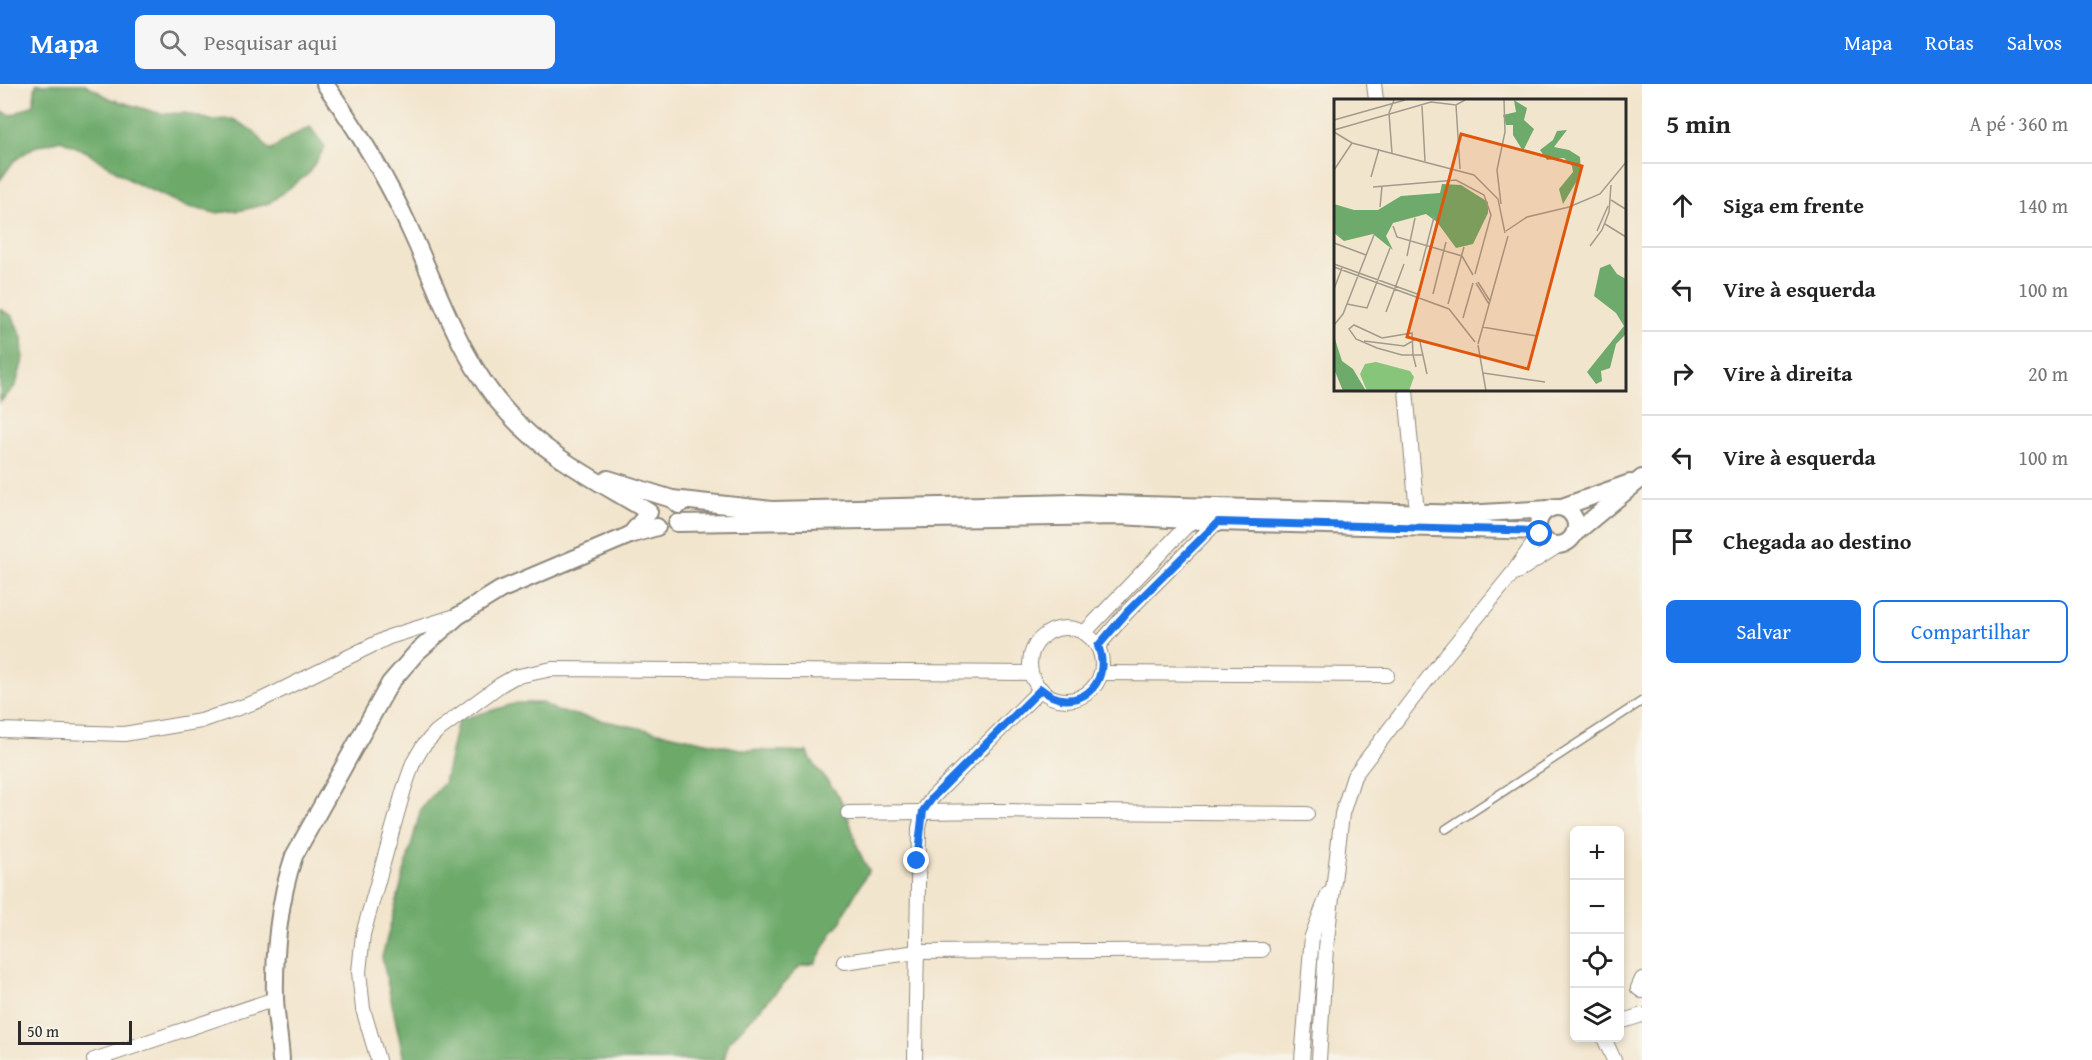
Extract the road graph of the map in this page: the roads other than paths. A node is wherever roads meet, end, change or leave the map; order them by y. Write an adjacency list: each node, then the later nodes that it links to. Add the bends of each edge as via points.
1 (325, 84): 5 (street, via 394,195 462,342 493,395 547,450)
2 (1374, 84): 3 (street)
3 (1376, 99)
4 (1406, 392): 12 (street)
5 (582, 470): 7 (street); 11 (street)
6 (1642, 478): 9 (street); 18 (street)
7 (667, 498): 8 (street, via 772,510 1073,503); 11 (street, via 654,501); 15 (street, via 680,510)
8 (1204, 508): 10 (street); 13 (street)
9 (1555, 508): 12 (street, via 1489,514); 17 (street, via 1540,518); 18 (street, via 1568,510 1575,520)
10 (1229, 509): 12 (street); 14 (street)
11 (649, 512): 16 (street); 19 (street)
12 (1417, 513)
13 (1191, 521): 14 (street); 15 (street, via 1098,515); 22 (street)
14 (1218, 522): 17 (street); 23 (street)
15 (677, 523): 16 (street, via 669,528)
16 (657, 527): 19 (street)
17 (1540, 532): 20 (street, via 1546,542); 21 (street)
18 (1574, 534): 20 (street)
19 (630, 535): 24 (street, via 520,580)
20 (1559, 545): 21 (street)
21 (1512, 574): 37 (street, via 1354,776 1342,814)
22 (1116, 598): 23 (street); 25 (street)
23 (1128, 611): 26 (street)
24 (458, 616): 32 (street, via 389,637 261,700 201,721 124,734); 43 (street, via 417,651 390,683 294,856 281,906)
25 (1085, 632): 26 (street); 27 (street, via 1067,627 1048,632 1031,654)
26 (1098, 646): 28 (street)
27 (1031, 673): 30 (street); 51 (street, via 552,669 514,677 500,685 423,746 404,789 363,934 359,972 363,1009)
28 (1101, 674): 29 (street); 30 (street, via 1092,690 1075,699 1057,699)
29 (1387, 675)
30 (1041, 689): 33 (street)
31 (1642, 700): 36 (lane)
32 (0, 730)
33 (923, 811): 34 (street); 35 (street); 39 (street, via 917,861)
34 (848, 813)
35 (1307, 814)
36 (1446, 829)
37 (1335, 875): 46 (street, via 1312,936); 47 (street)
38 (1262, 950): 39 (street)
39 (917, 952): 40 (street); 52 (street)
40 (844, 962)
41 (1642, 979): 42 (street, via 1638,988)
42 (1642, 991)
43 (275, 999): 49 (street); 50 (street)
44 (1642, 1015): 45 (street)
45 (1624, 1021)
46 (1304, 1033): 47 (street); 53 (street)
47 (1320, 1035): 54 (street)
48 (1606, 1042): 55 (street)
49 (94, 1060)
50 (281, 1060)
51 (378, 1060)
52 (915, 1060)
53 (1302, 1060)
54 (1319, 1060)
55 (1614, 1060)

